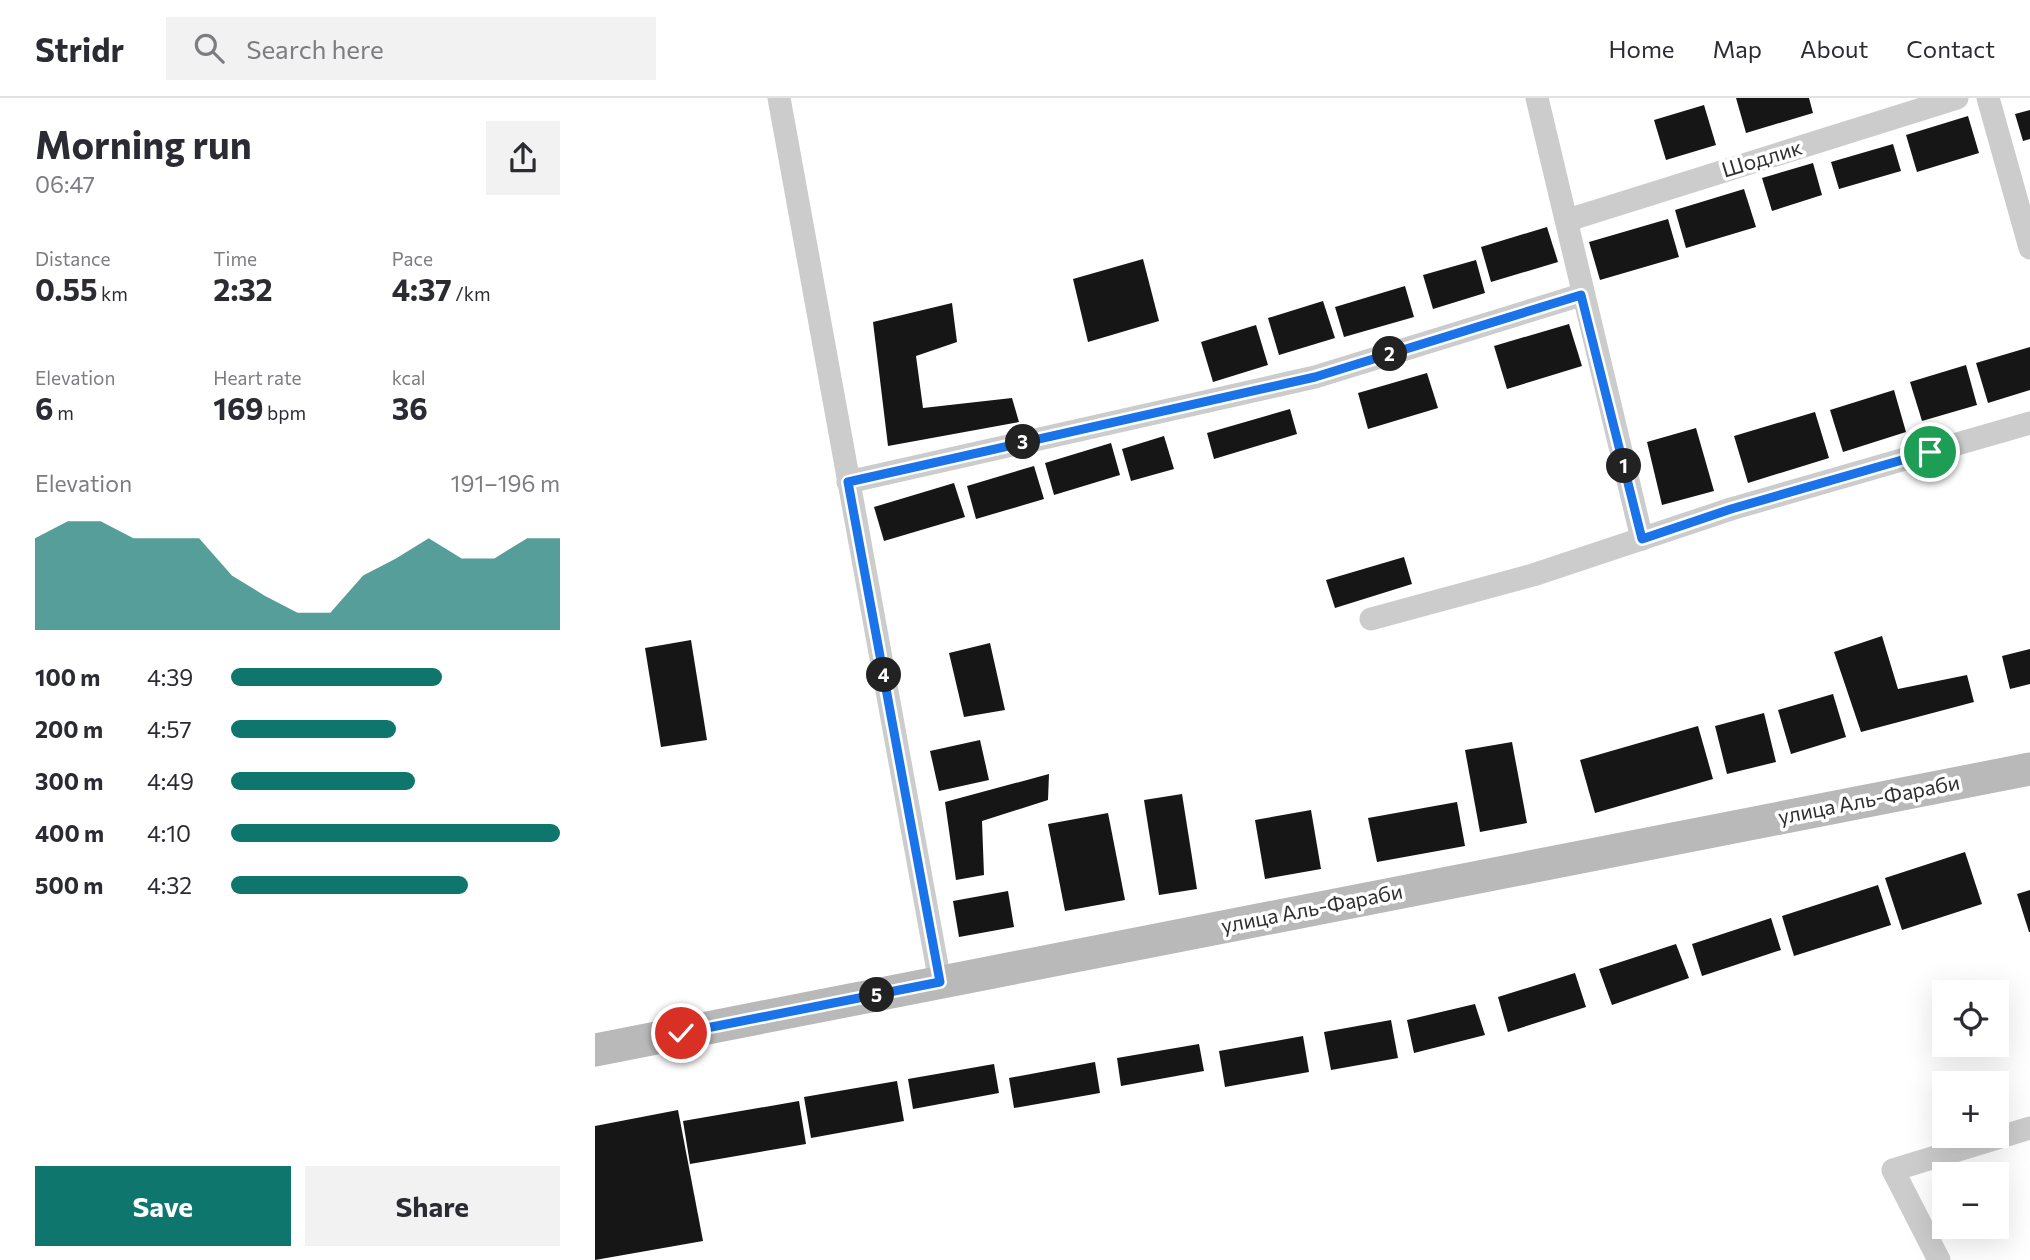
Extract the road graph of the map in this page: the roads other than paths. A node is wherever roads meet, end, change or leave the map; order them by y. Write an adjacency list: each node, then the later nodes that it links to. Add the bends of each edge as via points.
1 (779, 98): 9 (street)
2 (1537, 98): 5 (street)
3 (1957, 98): 5 (street, Шодлик)
4 (1988, 98): 6 (street)
5 (1567, 220): 7 (street)
6 (2030, 248)
7 (1581, 295): 9 (street, via 1315,377); 10 (street)
8 (2030, 423): 10 (street)
9 (848, 482): 13 (street)
10 (1642, 539): 11 (street, via 1533,575)
11 (1371, 619)
12 (2030, 769): 13 (main road, улица Аль-Фараби)
13 (940, 982): 14 (main road, улица Аль-Фараби)
14 (595, 1050)
15 (2030, 1128): 16 (street, via 1893,1170)
16 (1939, 1260)

